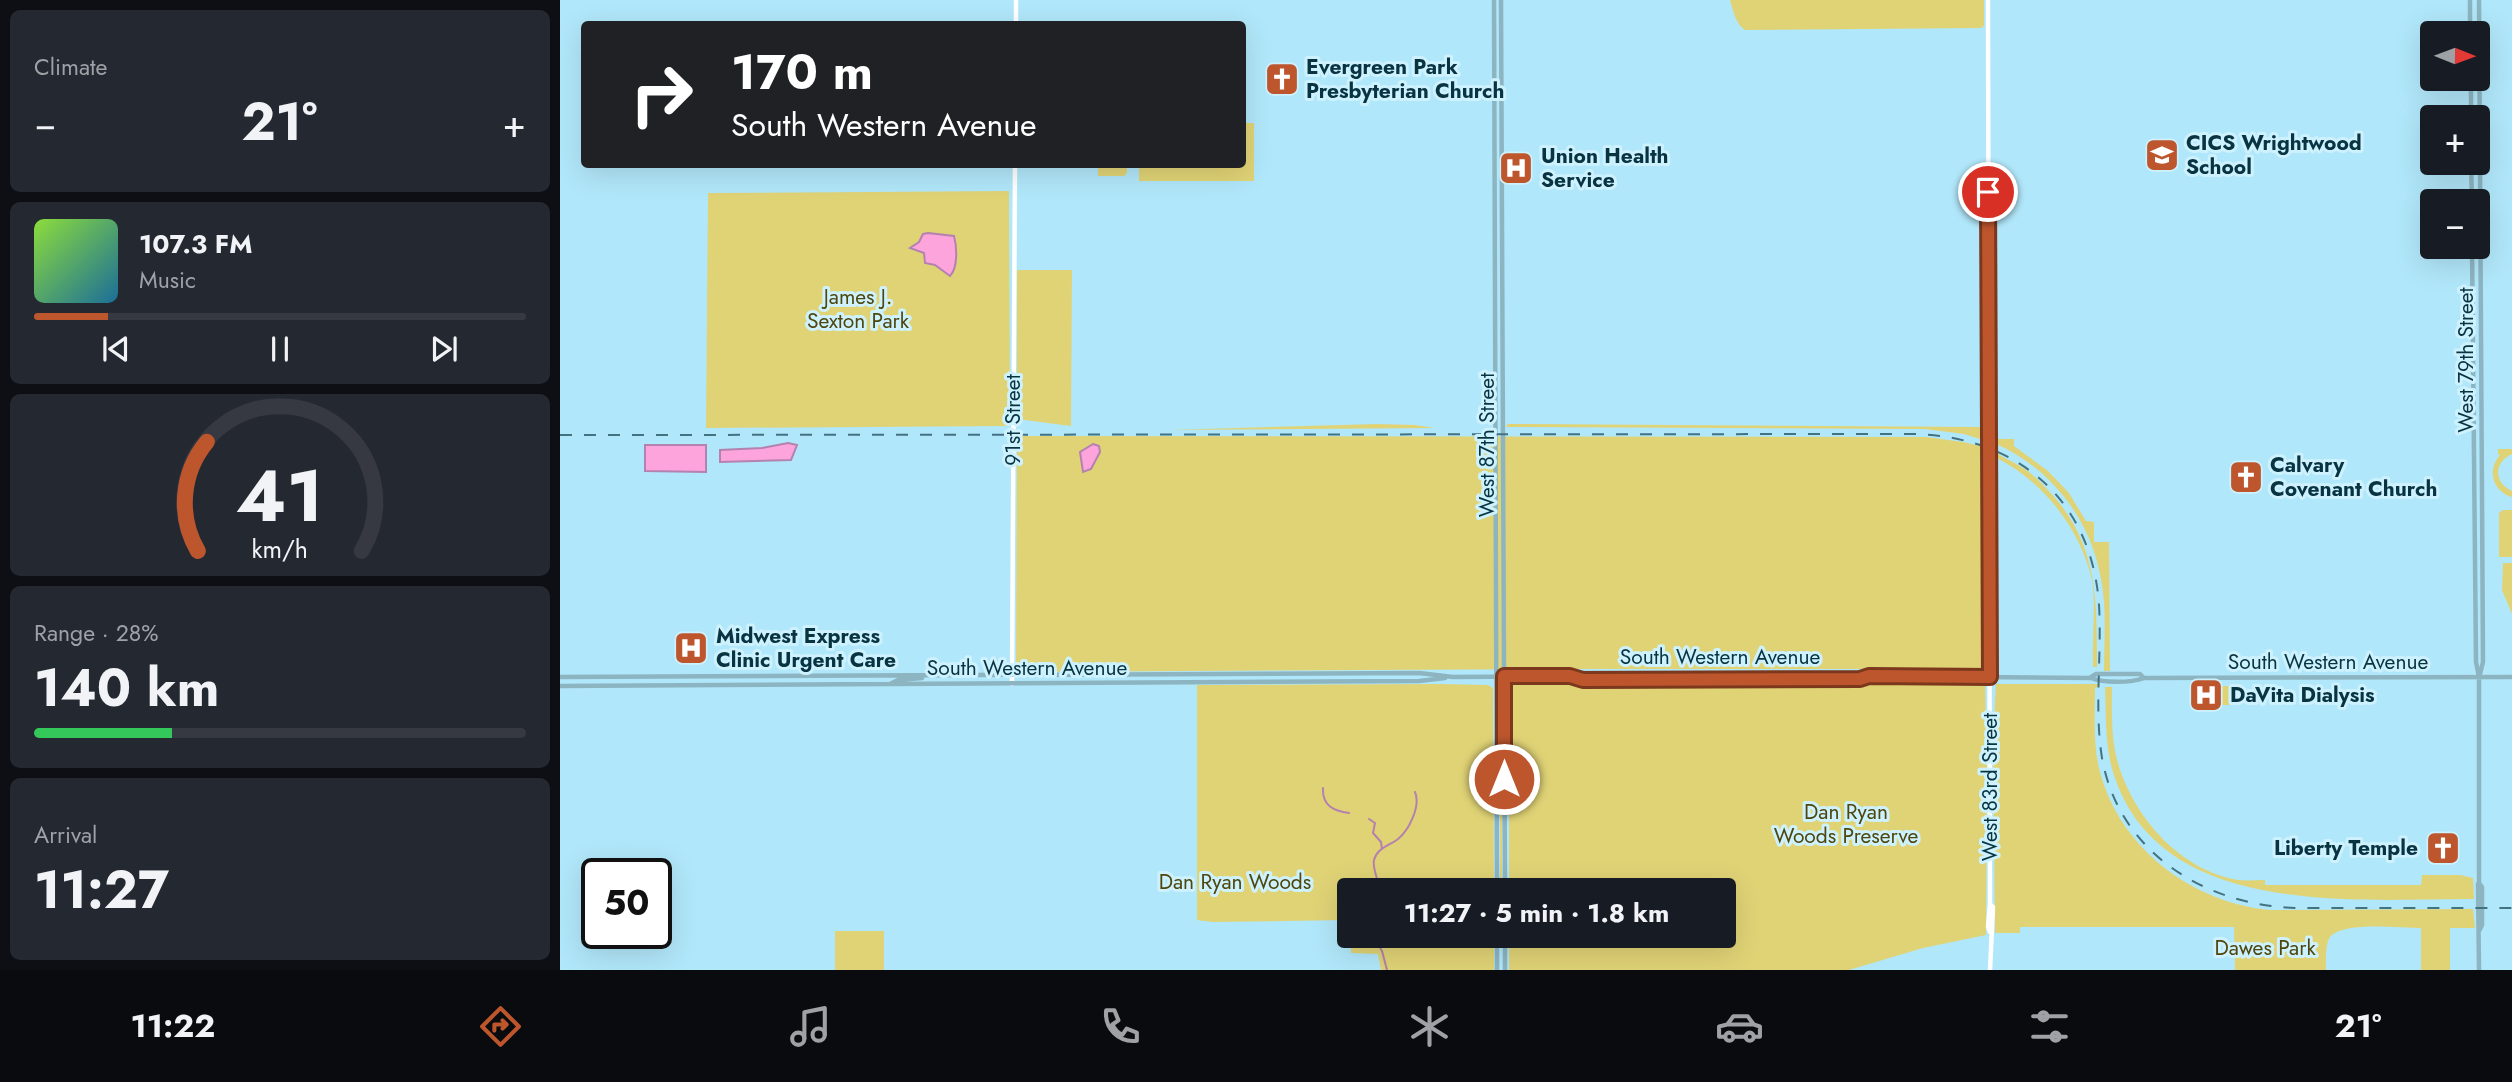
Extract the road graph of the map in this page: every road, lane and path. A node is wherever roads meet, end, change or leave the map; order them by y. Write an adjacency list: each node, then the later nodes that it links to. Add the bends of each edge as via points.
1 (1016, 0): 7 (street)
2 (1494, 0): 11 (main road, West 87th Street)
3 (1501, 0): 12 (main road, West 87th Street)
4 (1988, 0): 19 (street, West 83rd Street)
5 (2470, 0): 8 (main road)
6 (2479, 0): 20 (main road, West 79th Street, via 2483,662)
7 (1016, 21)
8 (2470, 21)
9 (1015, 168): 14 (street, 91st Street)
10 (2472, 259): 20 (main road, West 79th Street)
11 (1496, 359): 12 (main road); 18 (main road, West 87th Street)
12 (1503, 360): 15 (main road, West 87th Street)
13 (929, 675): 14 (main road, South Western Avenue); 16 (main road, South Western Avenue); 22 (main road)
14 (1012, 676): 17 (main road, South Western Avenue, via 1419,673); 23 (street, 91st Street)
15 (1504, 676): 18 (main road, South Western Avenue); 19 (main road, South Western Avenue, via 1583,680); 26 (main road, West 87th Street)
16 (560, 677)
17 (1452, 677): 18 (main road, South Western Avenue); 23 (main road, South Western Avenue)
18 (1497, 677): 25 (main road, West 87th Street)
19 (1990, 677): 20 (main road, South Western Avenue); 31 (street, West 83rd Street)
20 (2479, 677): 21 (main road, South Western Avenue); 32 (main road, West 79th Street)
21 (2512, 677)
22 (889, 684): 23 (main road, South Western Avenue); 24 (main road, South Western Avenue)
23 (1012, 684)
24 (560, 686)
25 (1497, 878)
26 (1505, 878)
27 (1497, 948): 29 (main road)
28 (1505, 948): 30 (main road)
29 (1497, 970)
30 (1505, 970)
31 (1990, 970)
32 (2479, 970)

